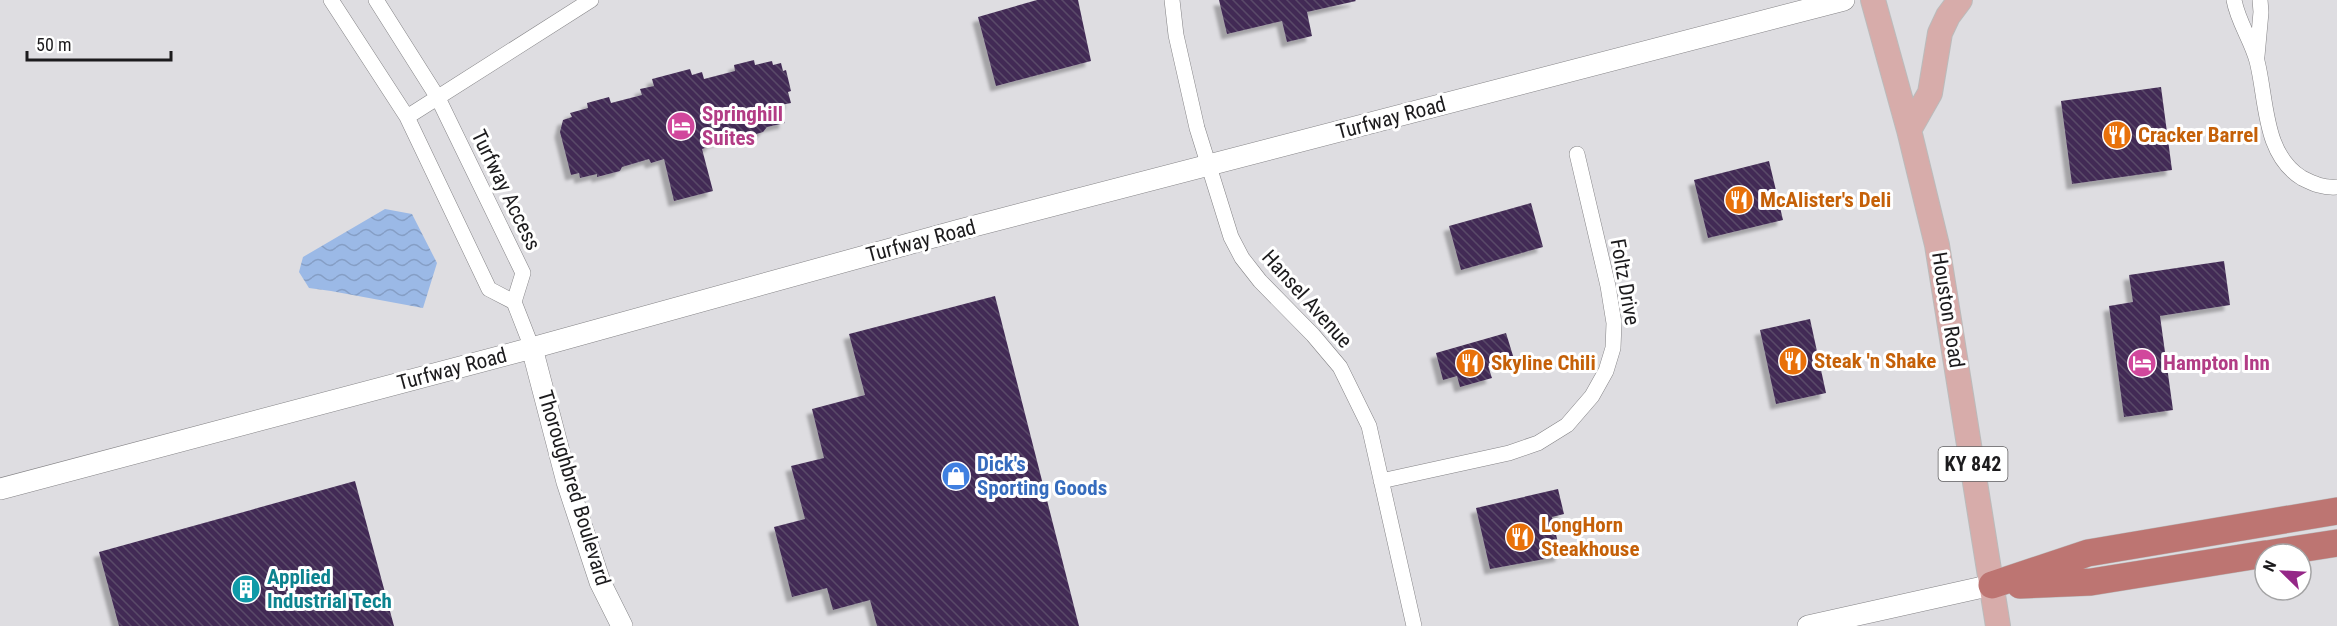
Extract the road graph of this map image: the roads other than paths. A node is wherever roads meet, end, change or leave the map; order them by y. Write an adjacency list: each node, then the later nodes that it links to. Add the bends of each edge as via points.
1 (331, 0): 12 (street)
2 (376, 0): 11 (street, Turfway Access)
3 (591, 0): 11 (street)
4 (1173, 0): 15 (street, Hansel Avenue, via 1176,34)
5 (1844, 0): 15 (main road, Turfway Road)
6 (1873, 0): 13 (main road, Houston Road / KY 842)
7 (1960, 0): 13 (main road, via 1940,33 1930,93)
8 (2234, 0): 10 (street)
9 (2260, 0): 10 (street)
10 (2256, 59): 16 (street, via 2269,130 2280,154 2297,174 2315,185)
11 (438, 98): 12 (street); 17 (street, Turfway Access, via 523,273)
12 (407, 117): 17 (street, via 489,289)
13 (1909, 130): 25 (main road, Houston Road / KY 842, via 1937,245)
14 (1577, 154): 19 (street, Foltz Drive, via 1614,323 1613,348 1593,396 1567,425 1538,443)
15 (1208, 166): 18 (main road, Turfway Road); 19 (street, Hansel Avenue, via 1231,237 1242,258 1344,375 1369,426)
16 (2337, 187)
17 (514, 302): 18 (street)
18 (532, 348): 20 (main road, Turfway Road); 26 (main road, Thoroughbred Boulevard, via 567,482 600,582)
19 (1381, 481): 27 (street, Hansel Avenue)
20 (0, 489)
21 (2337, 511): 25 (highway, via 2088,553)
22 (2337, 543): 23 (highway)
23 (2313, 547)
24 (2253, 556): 25 (highway, via 2091,582)
25 (1992, 585): 28 (main road); 29 (main road, Houston Road / KY 842)
26 (622, 626)
27 (1414, 626)
28 (1808, 626)
29 (1998, 626)

